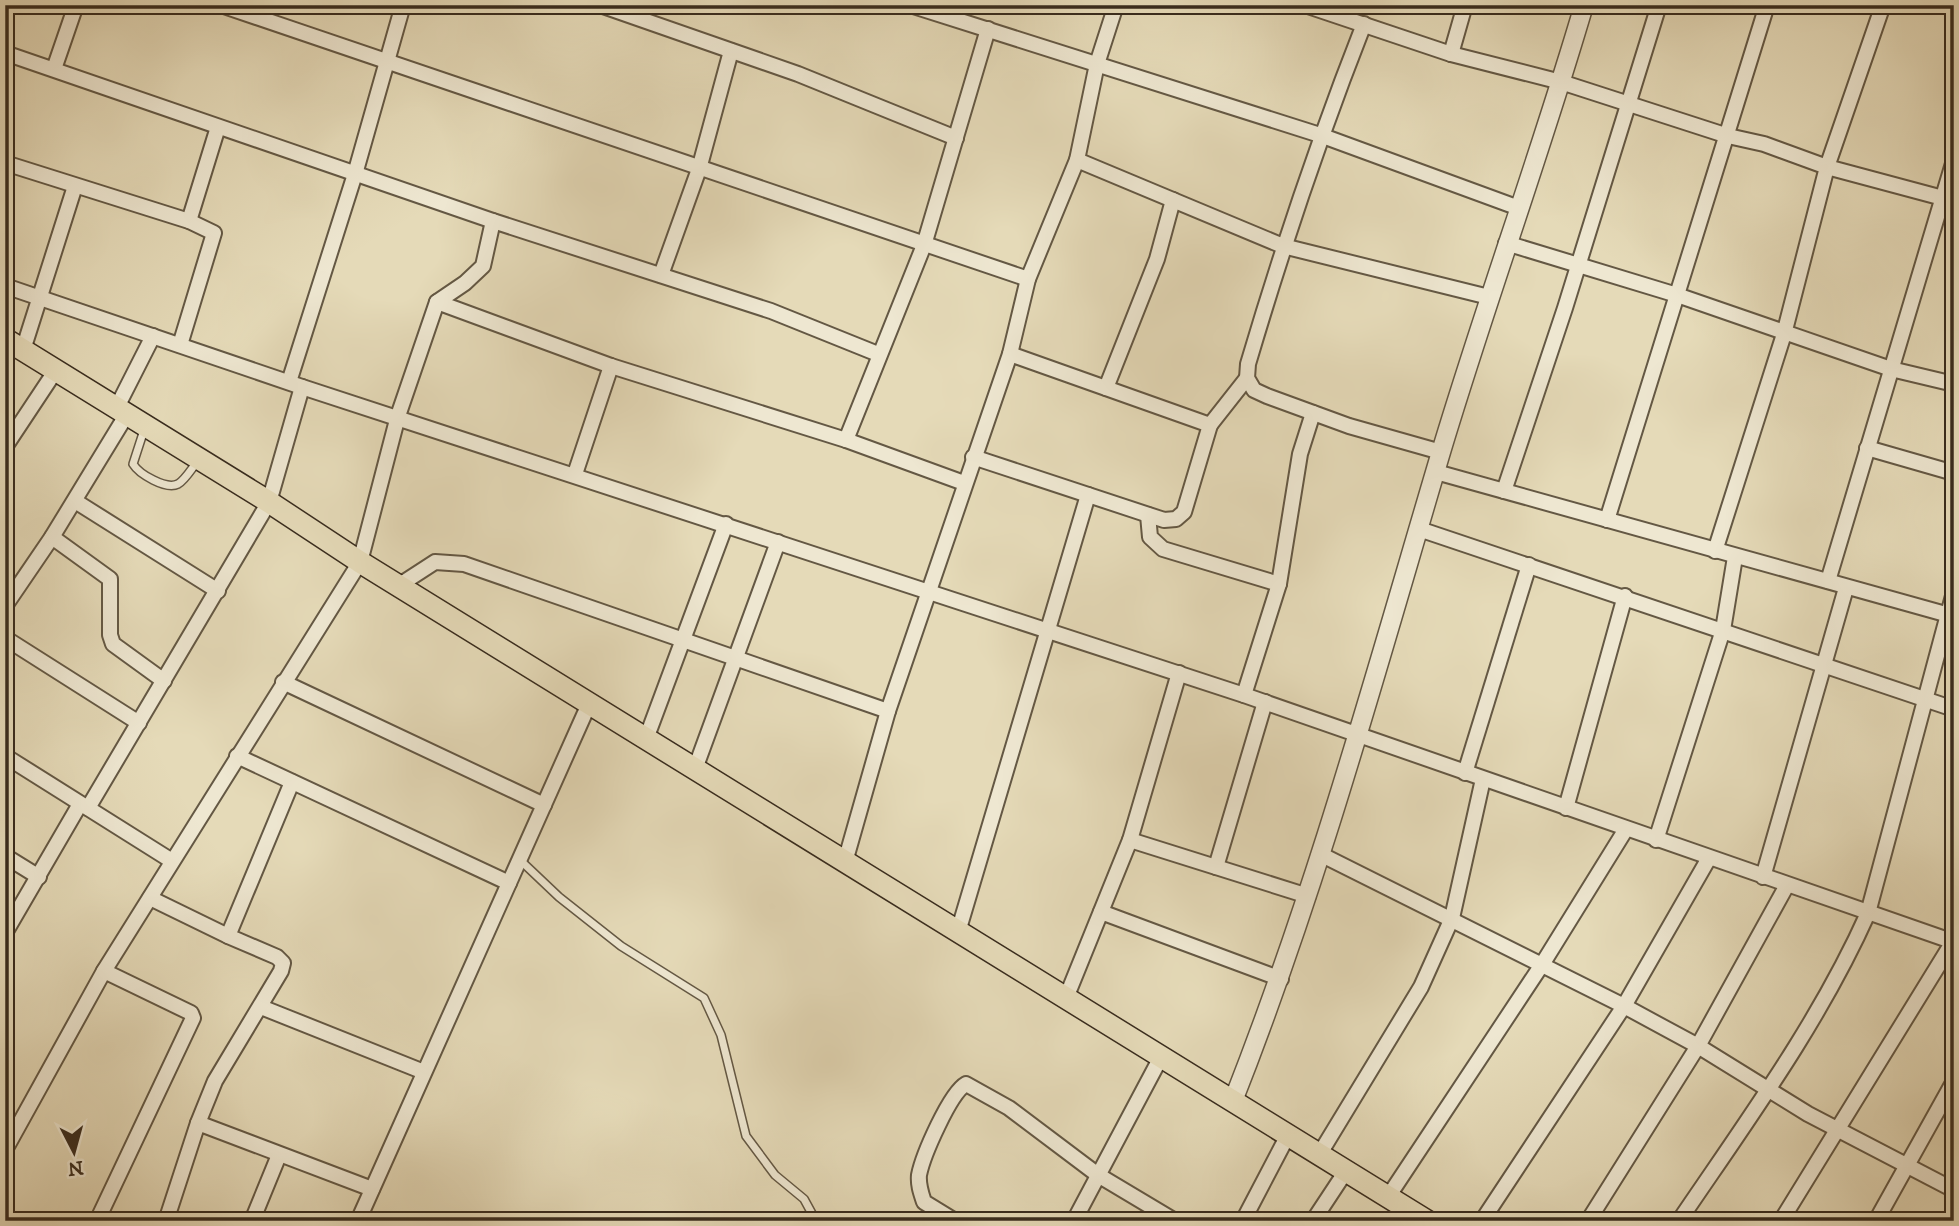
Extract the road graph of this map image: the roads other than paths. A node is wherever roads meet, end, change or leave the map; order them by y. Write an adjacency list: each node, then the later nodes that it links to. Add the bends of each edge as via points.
1 (76, 5): 20 (street)
2 (220, 5): 18 (street)
3 (403, 5): 18 (street)
4 (600, 5): 15 (street)
5 (910, 5): 14 (street)
6 (1116, 5): 19 (street)
7 (1305, 5): 13 (street)
8 (1465, 5): 17 (street)
9 (1584, 5): 21 (street)
10 (1659, 5): 22 (street)
11 (1767, 5): 25 (street)
12 (1883, 5): 30 (street)
13 (1364, 24): 17 (street); 24 (street)
14 (988, 29): 19 (street); 26 (street)
15 (731, 51): 26 (street); 31 (street)
16 (5, 53): 20 (street)
17 (1451, 54): 21 (street)
18 (386, 63): 31 (street); 32 (street)
19 (1097, 64): 24 (street); 27 (street)
20 (54, 69): 23 (street)
21 (1561, 82): 22 (street); 36 (street)
22 (1629, 103): 25 (street); 42 (street)
23 (218, 127): 32 (street); 37 (street)
24 (1320, 135): 36 (street); 41 (street)
25 (1728, 136): 30 (street); 46 (street)
26 (956, 138): 40 (street)
27 (1077, 160): 34 (street); 44 (street)
28 (1954, 160): 35 (street)
29 (5, 163): 33 (street)
30 (1828, 167): 35 (street); 50 (street)
31 (699, 169): 40 (street); 43 (street)
32 (355, 174): 38 (street); 60 (street)
33 (75, 186): 37 (street); 48 (street)
34 (1173, 200): 41 (street); 62 (street, via 1157,259)
35 (1948, 200): 57 (street)
36 (1519, 208): 39 (street)
37 (189, 221): 53 (street, via 212,231 213,236)
38 (493, 221): 43 (street); 49 (street, via 483,266)
39 (1506, 243): 42 (street); 47 (street)
40 (925, 245): 44 (street); 54 (street)
41 (1283, 246): 47 (street); 59 (street)
42 (1577, 264): 46 (street); 78 (street)
43 (661, 275): 54 (street, via 771,311)
44 (1028, 279): 55 (street)
45 (5, 286): 48 (street)
46 (1676, 295): 50 (street); 83 (street)
47 (1489, 297): 71 (street)
48 (42, 298): 51 (street); 52 (street)
49 (437, 302): 56 (street); 65 (street)
50 (1784, 334): 57 (street); 88 (street)
51 (153, 336): 53 (street); 63 (street)
52 (14, 344): 58 (main road)
53 (180, 345): 60 (street)
54 (878, 354): 68 (street)
55 (1010, 354): 62 (street); 72 (street)
56 (611, 366): 68 (street); 76 (street)
57 (1891, 369): 61 (street); 70 (street)
58 (56, 370): 63 (main road); 69 (street)
59 (1247, 379): 64 (street, via 1254,390); 67 (street)
60 (295, 384): 65 (street); 81 (street)
61 (1954, 384)
62 (1106, 388): 67 (street)
63 (122, 411): 66 (main road); 80 (street)
64 (1313, 413): 71 (street); 93 (street, via 1300,454)
65 (398, 416): 76 (street); 90 (street)
66 (146, 425): 73 (main road); 73 (lane, via 133,464 137,471 170,486 180,483)
67 (1210, 425): 82 (street, via 1184,512 1176,519)
68 (846, 440): 77 (street)
69 (5, 447)
70 (1867, 448): 75 (street); 92 (street)
71 (1441, 452): 74 (street)
72 (973, 457): 77 (street); 79 (street)
73 (199, 458): 81 (main road)
74 (1436, 472): 78 (street); 85 (street)
75 (1954, 473)
76 (575, 474): 84 (street)
77 (964, 483): 99 (street)
78 (1504, 491): 83 (street)
79 (1088, 495): 82 (street); 103 (street)
80 (75, 501): 86 (street); 97 (street)
81 (269, 502): 90 (main road); 97 (street)
82 (1148, 515): 93 (street, via 1150,537 1163,549)
83 (1607, 520): 88 (street)
84 (726, 524): 87 (street); 106 (street)
85 (1419, 529): 91 (street); 119 (street)
86 (52, 537): 94 (street); 110 (street, via 110,579 113,644)
87 (778, 542): 99 (street); 107 (street)
88 (1715, 551): 89 (street)
89 (1735, 557): 92 (street); 104 (street)
90 (360, 562): 95 (main road); 111 (street)
91 (1529, 565): 100 (street); 124 (street)
92 (1828, 581): 96 (street)
93 (1279, 584): 112 (street)
94 (11, 586): 101 (street)
95 (398, 586): 106 (street, via 435,562 464,564); 115 (main road)
96 (1846, 588): 102 (street); 108 (street)
97 (218, 591): 110 (street)
98 (1954, 592): 102 (street)
99 (931, 593): 103 (street); 117 (street)
100 (1625, 596): 104 (street); 129 (street)
101 (5, 607)
102 (1948, 615): 113 (street)
103 (1047, 630): 109 (street); 149 (street)
104 (1723, 630): 108 (street); 132 (street)
105 (5, 638): 118 (street)
106 (682, 641): 107 (street); 120 (street)
107 (734, 659): 117 (street); 123 (street)
108 (1824, 664): 113 (street); 141 (street)
109 (1179, 673): 112 (street); 131 (street)
110 (164, 681): 118 (street)
111 (283, 682): 122 (street); 127 (street)
112 (1244, 695): 114 (street)
113 (1927, 699): 116 (street); 147 (street)
114 (1265, 702): 119 (street); 139 (street)
115 (589, 704): 120 (main road); 127 (street)
116 (1954, 709)
117 (888, 711): 138 (street)
118 (139, 723): 128 (street)
119 (1358, 736): 124 (street); 133 (street)
120 (646, 739): 123 (main road)
121 (5, 756): 128 (street)
122 (237, 756): 126 (street); 137 (street)
123 (695, 769): 138 (main road)
124 (1465, 773): 125 (street)
125 (1483, 779): 129 (street); 148 (street)
126 (292, 782): 142 (street); 151 (street)
127 (544, 805): 136 (street)
128 (84, 806): 137 (street); 140 (street)
129 (1566, 808): 130 (street)
130 (1626, 829): 132 (street); 153 (street)
131 (1130, 840): 139 (street); 146 (street)
132 (1656, 840): 135 (street)
133 (1322, 855): 144 (street); 148 (street)
134 (5, 856): 140 (street)
135 (1709, 858): 141 (street); 157 (street)
136 (520, 859): 142 (street); 182 (lane, via 621,946 704,998 721,1035 746,1136 775,1175 804,1199)
137 (172, 862): 145 (street)
138 (845, 862): 149 (main road)
139 (1216, 867): 144 (street)
140 (38, 877): 150 (street)
141 (1763, 877): 143 (street)
142 (509, 883): 161 (street)
143 (1787, 885): 147 (street); 159 (street)
144 (1308, 896): 155 (street)
145 (150, 898): 151 (street); 154 (street)
146 (1101, 912): 155 (street); 156 (street)
147 (1868, 913): 152 (street); 163 (street)
148 (1452, 918): 153 (street); 170 (street, via 1421,987)
149 (958, 932): 156 (main road)
150 (5, 933)
151 (228, 936): 158 (street, via 283,963)
152 (1953, 941): 166 (street)
153 (1543, 963): 157 (street); 176 (street)
154 (104, 971): 168 (street); 178 (street, via 193,1018)
155 (1281, 979): 164 (street)
156 (1066, 998): 160 (main road)
157 (1624, 1006): 159 (street); 188 (street)
158 (261, 1007): 161 (street); 165 (street, via 215,1081)
159 (1698, 1046): 163 (street); 189 (street)
160 (1161, 1057): 164 (main road); 173 (street)
161 (424, 1072): 174 (street)
162 (1954, 1081): 171 (street)
163 (1768, 1089): 166 (street); 190 (street)
164 (1233, 1101): 167 (main road)
165 (198, 1123): 169 (street); 179 (street)
166 (1838, 1130): 171 (street); 191 (street)
167 (1288, 1135): 170 (main road); 186 (street)
168 (5, 1150)
169 (279, 1155): 174 (street); 180 (street)
170 (1320, 1155): 172 (main road)
171 (1908, 1166): 175 (street); 192 (street)
172 (1346, 1171): 176 (main road); 187 (street)
173 (1098, 1175): 183 (street, via 1009,1108 966,1084 957,1089 948,1106 919,1174 924,1202); 184 (street); 185 (street)
174 (372, 1189): 181 (street)
175 (1954, 1190)
176 (1388, 1197): 177 (main road)
177 (1417, 1218)
178 (97, 1221)
179 (166, 1221)
180 (251, 1221)
181 (358, 1221)
182 (816, 1221)
183 (956, 1221)
184 (1074, 1221)
185 (1175, 1221)
186 (1243, 1221)
187 (1313, 1221)
188 (1482, 1221)
189 (1588, 1221)
190 (1679, 1221)
191 (1781, 1221)
192 (1876, 1221)

